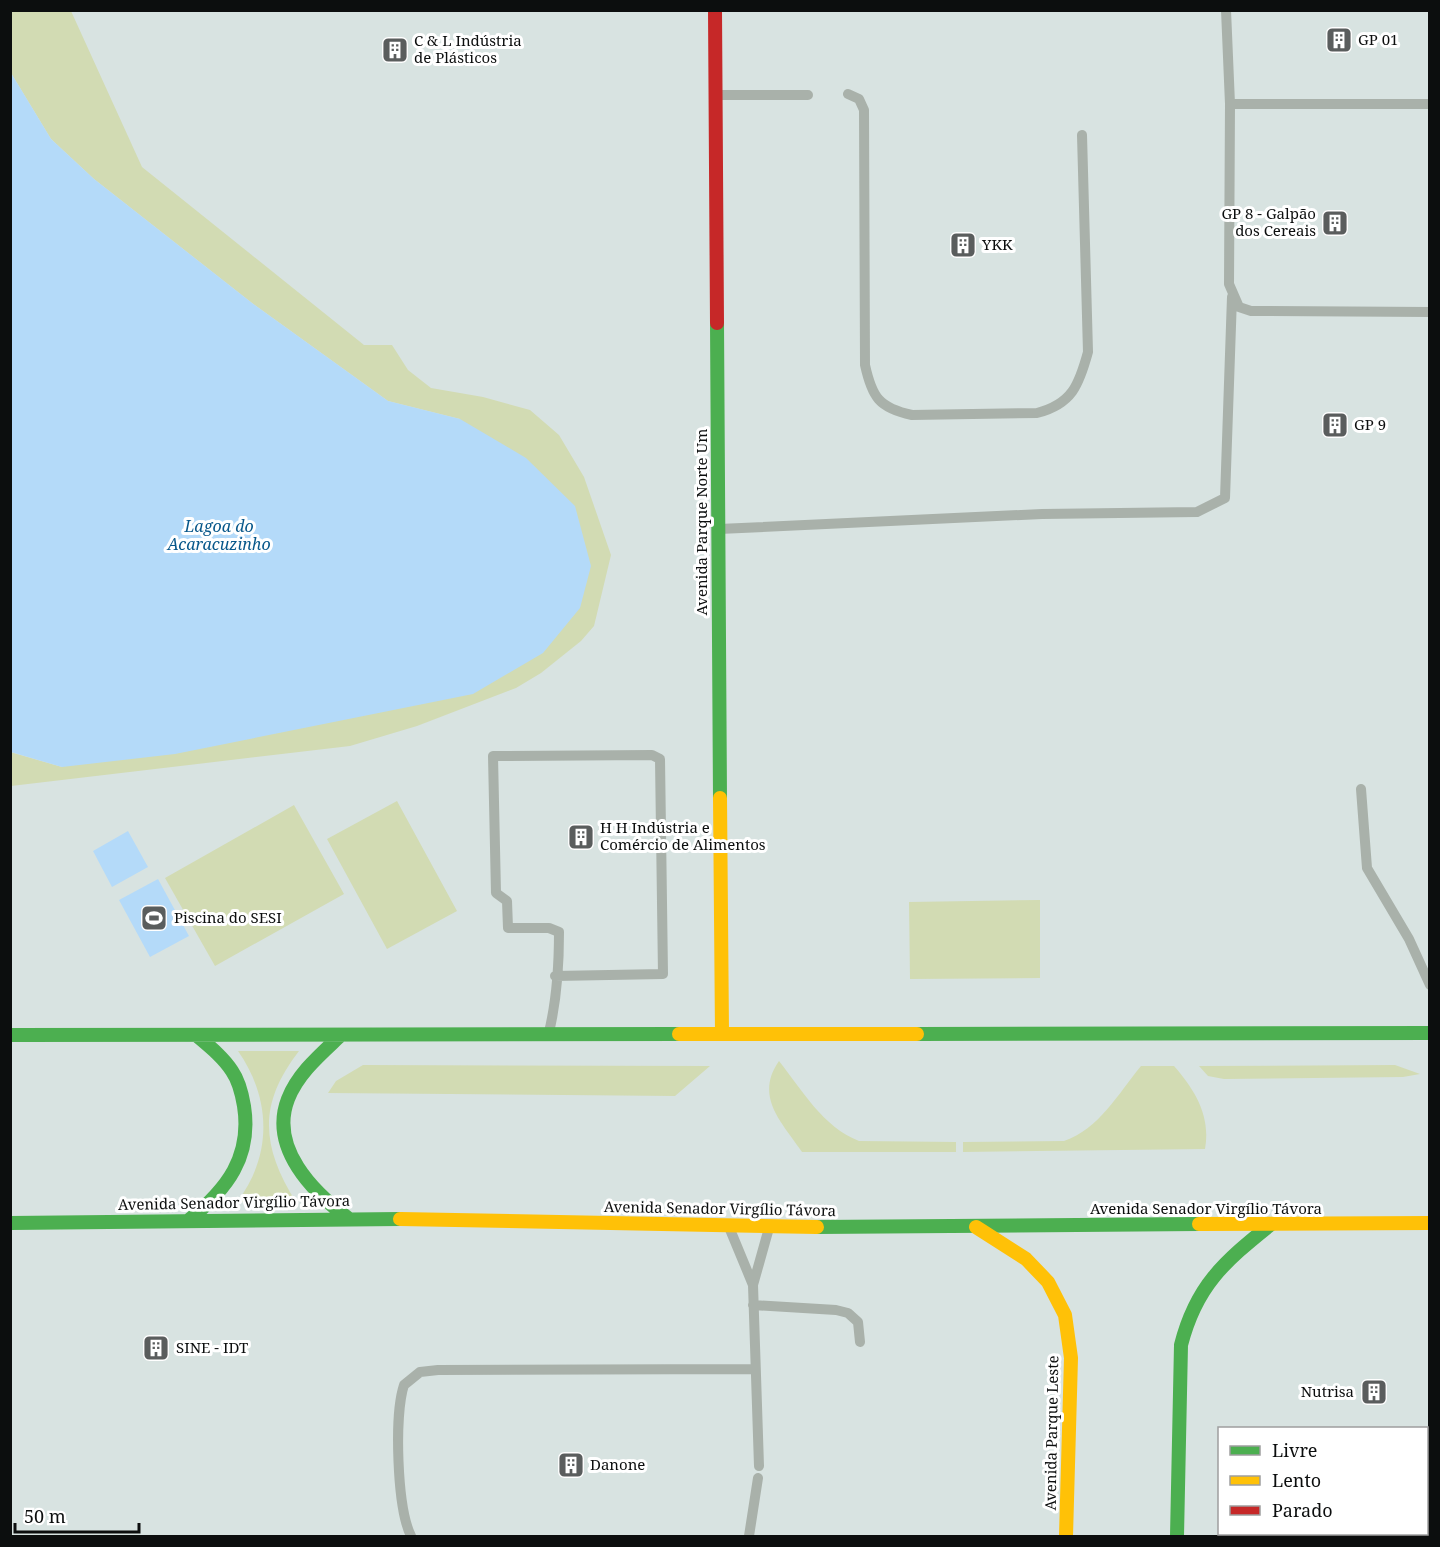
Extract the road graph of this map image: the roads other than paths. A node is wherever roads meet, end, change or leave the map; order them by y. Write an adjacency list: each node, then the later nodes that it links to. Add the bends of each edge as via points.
1 (715, 10): 4 (main road, Avenida Parque Norte Um)
2 (1226, 10): 6 (lane)
3 (848, 94): 8 (lane, via 859,99 864,110 865,365 870,388 880,402 892,411 912,415 1036,413 1056,408 1080,380 1088,352)
4 (716, 95): 5 (lane); 11 (main road, Avenida Parque Norte Um)
5 (808, 95)
6 (1230, 104): 7 (lane); 9 (lane)
7 (1430, 104)
8 (1082, 135)
9 (1232, 297): 10 (lane, via 1239,307 1251,311); 11 (lane, via 1225,498 1197,512 1042,514)
10 (1430, 312)
11 (718, 529): 15 (main road, Avenida Parque Norte Um)
12 (1361, 789): 14 (lane, via 1366,868 1409,939)
13 (555, 976): 13 (lane, via 663,974 660,759 652,755 494,756 496,893 507,902 508,928 549,928 559,932); 18 (lane, via 557,1000)
14 (1430, 985)
15 (722, 1033): 16 (main road); 18 (main road)
16 (1400, 1033): 17 (main road); 22 (main road)
17 (1430, 1033)
18 (548, 1034): 21 (main road)
19 (10, 1035): 20 (main road)
20 (196, 1035): 21 (main road); 24 (main road, via 234,1074 246,1127 245,1143 233,1177)
21 (341, 1035): 23 (main road, via 297,1082 287,1102 285,1122 291,1161 303,1180)
22 (1420, 1046)
23 (348, 1218): 24 (main road, Avenida Senador Virgílio Távora); 27 (main road, Avenida Senador Virgílio Távora)
24 (189, 1220): 26 (main road, Avenida Senador Virgílio Távora)
25 (1427, 1221): 28 (main road, Avenida Senador Virgílio Távora)
26 (10, 1223)
27 (728, 1226): 29 (main road, Avenida Senador Virgílio Távora); 31 (lane)
28 (1270, 1226): 30 (main road, Avenida Senador Virgílio Távora); 40 (main road, via 1227,1260 1202,1288 1186,1317 1181,1345)
29 (769, 1227): 30 (main road, Avenida Senador Virgílio Távora); 31 (lane)
30 (976, 1227): 39 (main road, Avenida Parque Leste, via 1026,1259 1048,1282 1065,1315 1071,1358)
31 (753, 1285): 32 (lane)
32 (753, 1305): 33 (lane, via 848,1313 858,1322); 34 (lane)
33 (860, 1342)
34 (755, 1370): 35 (lane); 37 (lane, via 420,1372 404,1385 398,1421 402,1496)
35 (759, 1466)
36 (758, 1478): 38 (lane)
37 (411, 1536)
38 (749, 1536)
39 (1066, 1536)
40 (1177, 1536)

